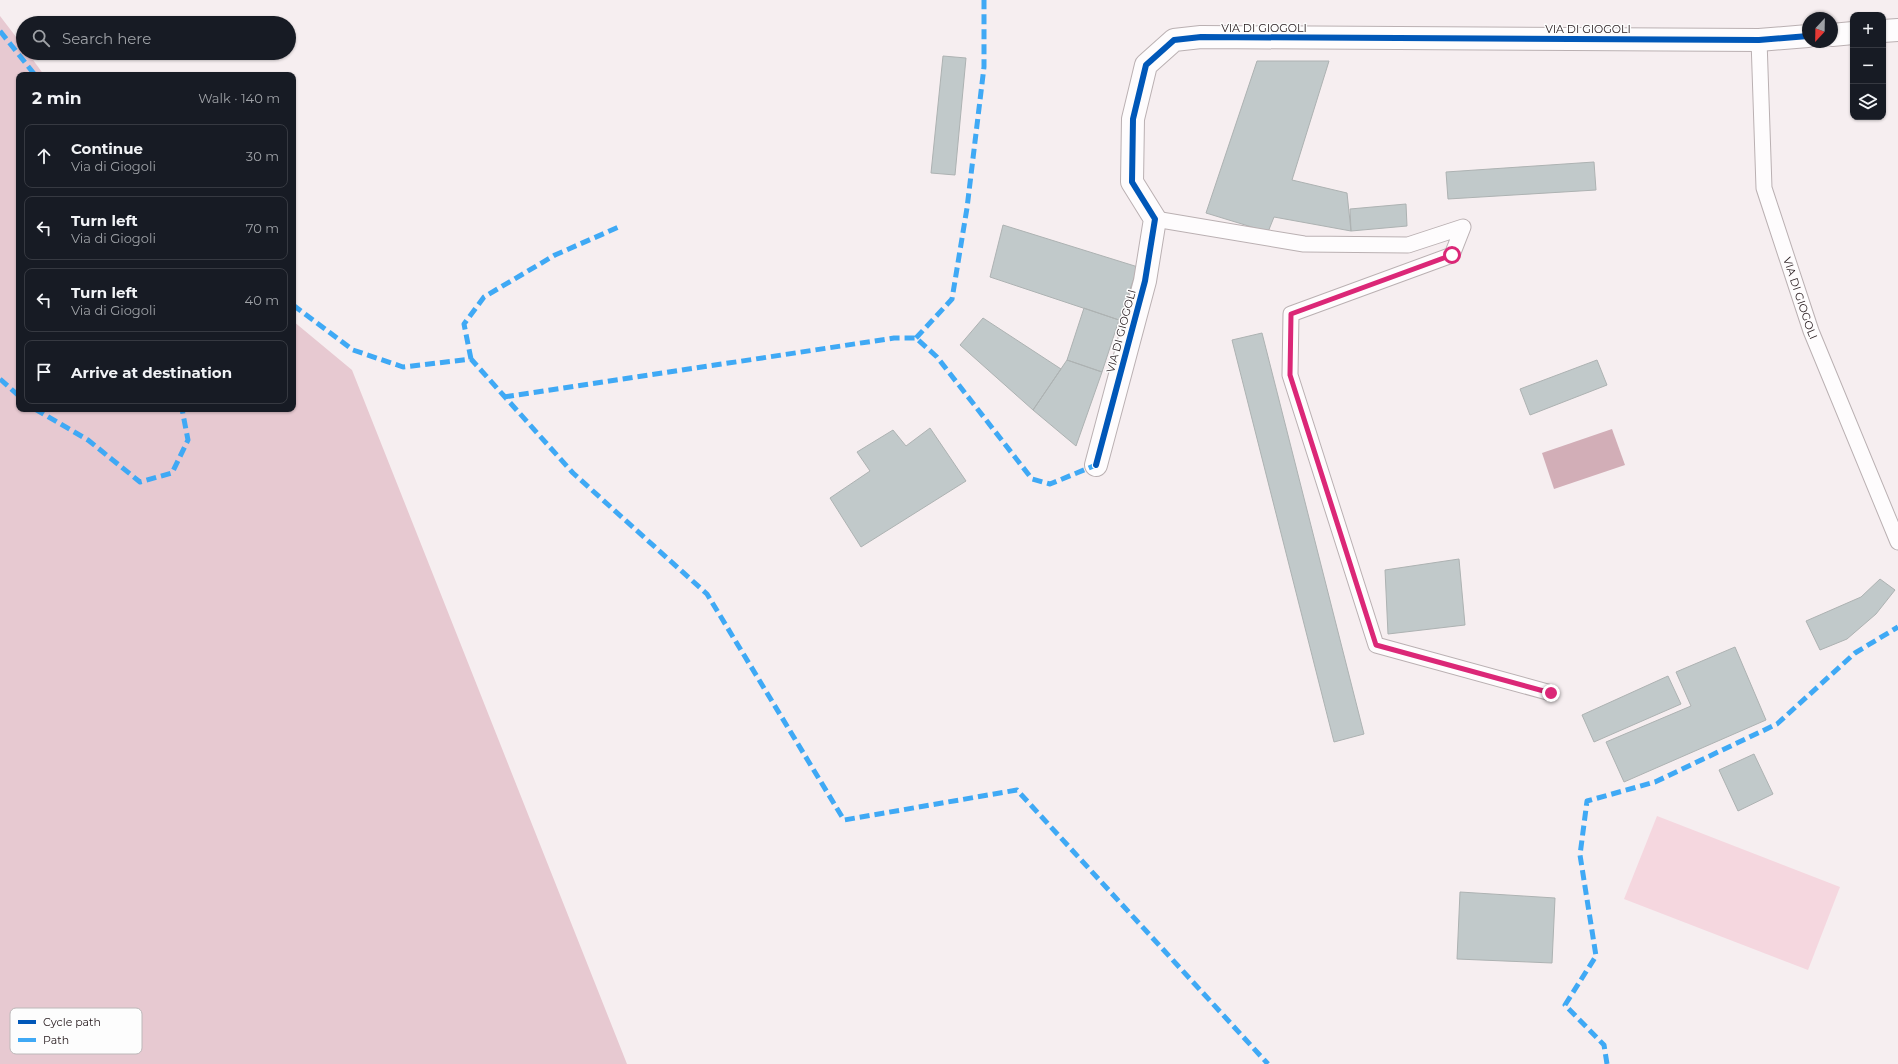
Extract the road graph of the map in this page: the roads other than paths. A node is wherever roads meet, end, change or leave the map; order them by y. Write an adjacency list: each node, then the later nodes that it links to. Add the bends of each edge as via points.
1 (1898, 30): 2 (street)
2 (1886, 31)
3 (1850, 33): 4 (street)
4 (1838, 34)
5 (1802, 36): 6 (street, VIA DI GIOGOLI)
6 (1759, 40): 7 (street, VIA DI GIOGOLI, via 1174,40 1146,65 1133,119 1132,182); 9 (lane, VIA DI GIOGOLI, via 1764,188 1811,331)
7 (1156, 219): 8 (street, VIA DI GIOGOLI, via 1145,281); 10 (lane, via 1304,244 1408,245 1463,227 1452,255 1291,314 1290,375 1376,645)
8 (1096, 466)
9 (1898, 542)
10 (1551, 693)

